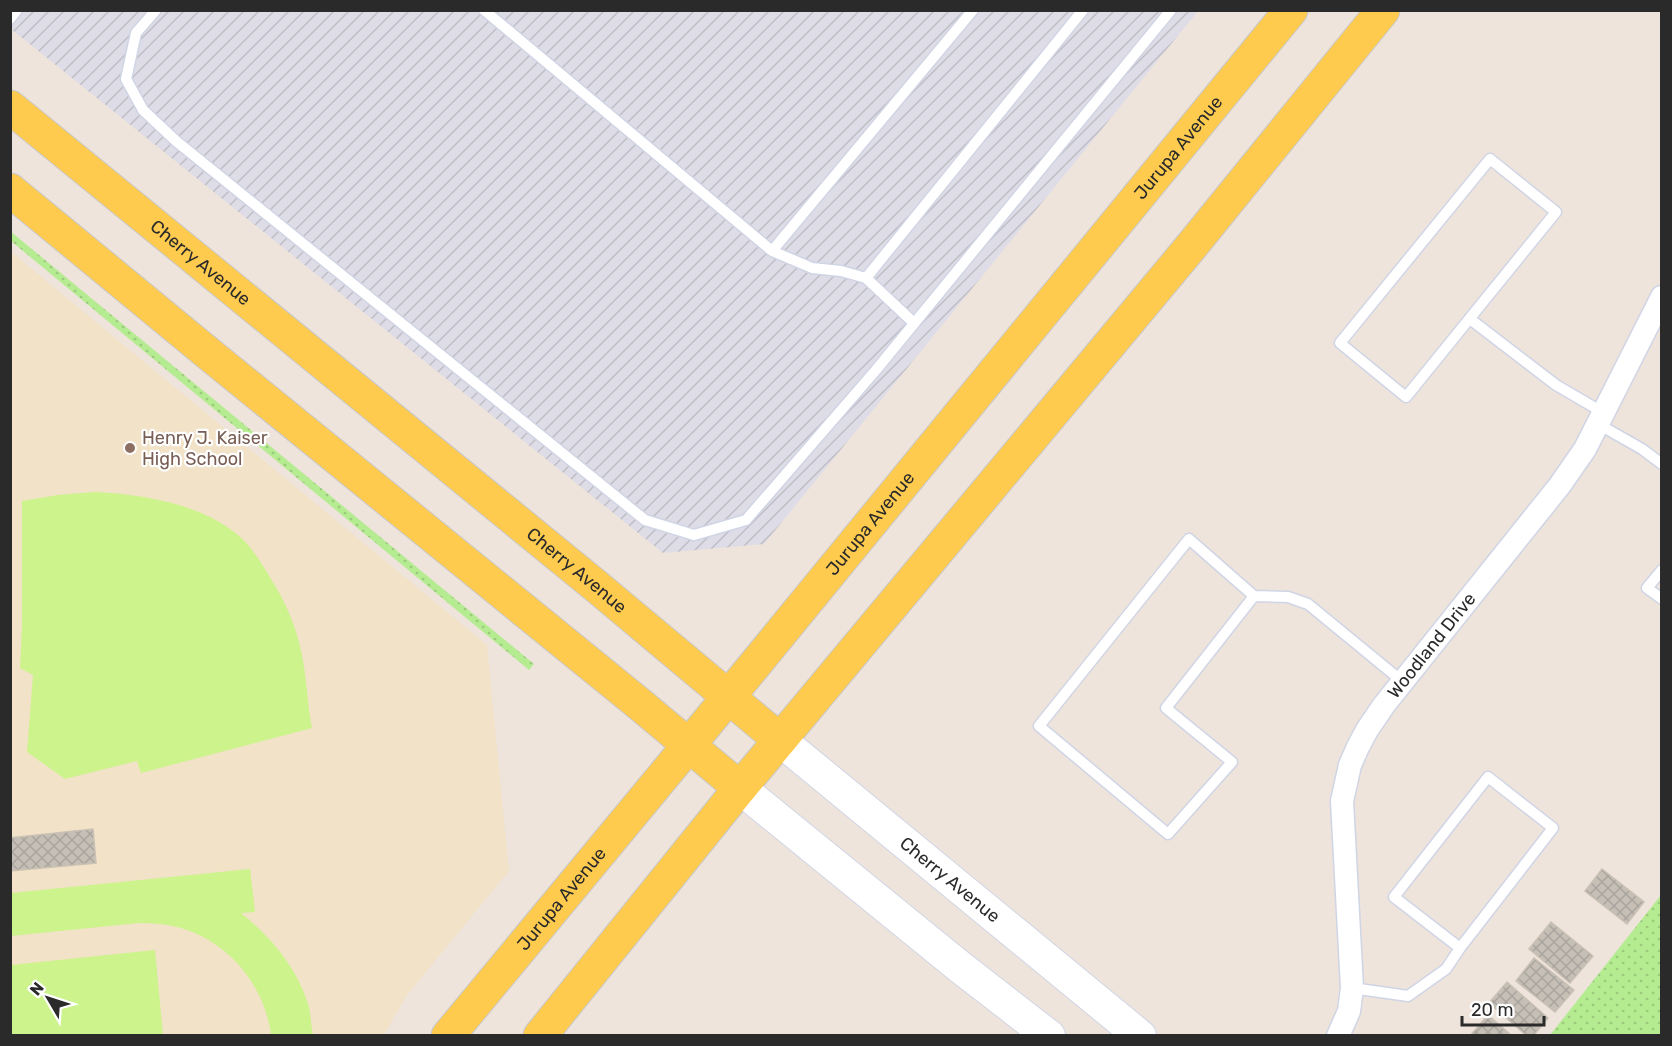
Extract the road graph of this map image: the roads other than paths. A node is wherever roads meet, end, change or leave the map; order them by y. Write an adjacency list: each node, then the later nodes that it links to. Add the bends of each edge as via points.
1 (17, 10): 9 (lane)
2 (156, 10): 16 (lane, via 135,33 126,79 143,110 176,141 645,520 694,535 746,520)
3 (484, 10): 12 (lane)
4 (973, 10): 12 (lane)
5 (1083, 10): 13 (lane)
6 (1171, 10): 16 (lane)
7 (1291, 10): 23 (main road, Jurupa Avenue)
8 (1383, 10): 24 (main road)
9 (10, 19)
10 (10, 107): 23 (main road, Cherry Avenue)
11 (10, 190): 25 (main road)
12 (772, 251): 13 (lane, via 812,268)
13 (866, 278): 16 (lane)
14 (1662, 297): 17 (street, Woodland Drive)
15 (1470, 319): 15 (lane, via 1556,212 1490,159 1340,343 1406,397); 17 (lane)
16 (914, 323)
17 (1601, 418): 18 (lane); 22 (street, Woodland Drive, via 1560,485)
18 (1662, 464)
19 (1662, 570): 21 (lane, via 1647,588)
20 (1254, 596): 20 (lane, via 1189,539 1039,726 1168,834 1232,762 1166,708); 22 (lane, via 1288,597 1308,604)
21 (1662, 599)
22 (1402, 682): 28 (street, Woodland Drive, via 1358,747 1342,801)
23 (729, 696): 24 (main road, Cherry Avenue); 25 (main road, Jurupa Avenue)
24 (780, 740): 26 (main road); 32 (main road, Cherry Avenue)
25 (689, 745): 26 (main road); 29 (main road, Jurupa Avenue)
26 (740, 788): 30 (main road); 31 (main road)
27 (1460, 948): 27 (lane, via 1553,828 1488,777 1394,897); 28 (lane, via 1446,969 1408,996)
28 (1352, 988): 33 (street, Woodland Drive, via 1349,1011)
29 (448, 1035)
30 (540, 1035)
31 (1049, 1035)
32 (1140, 1035)
33 (1338, 1035)

